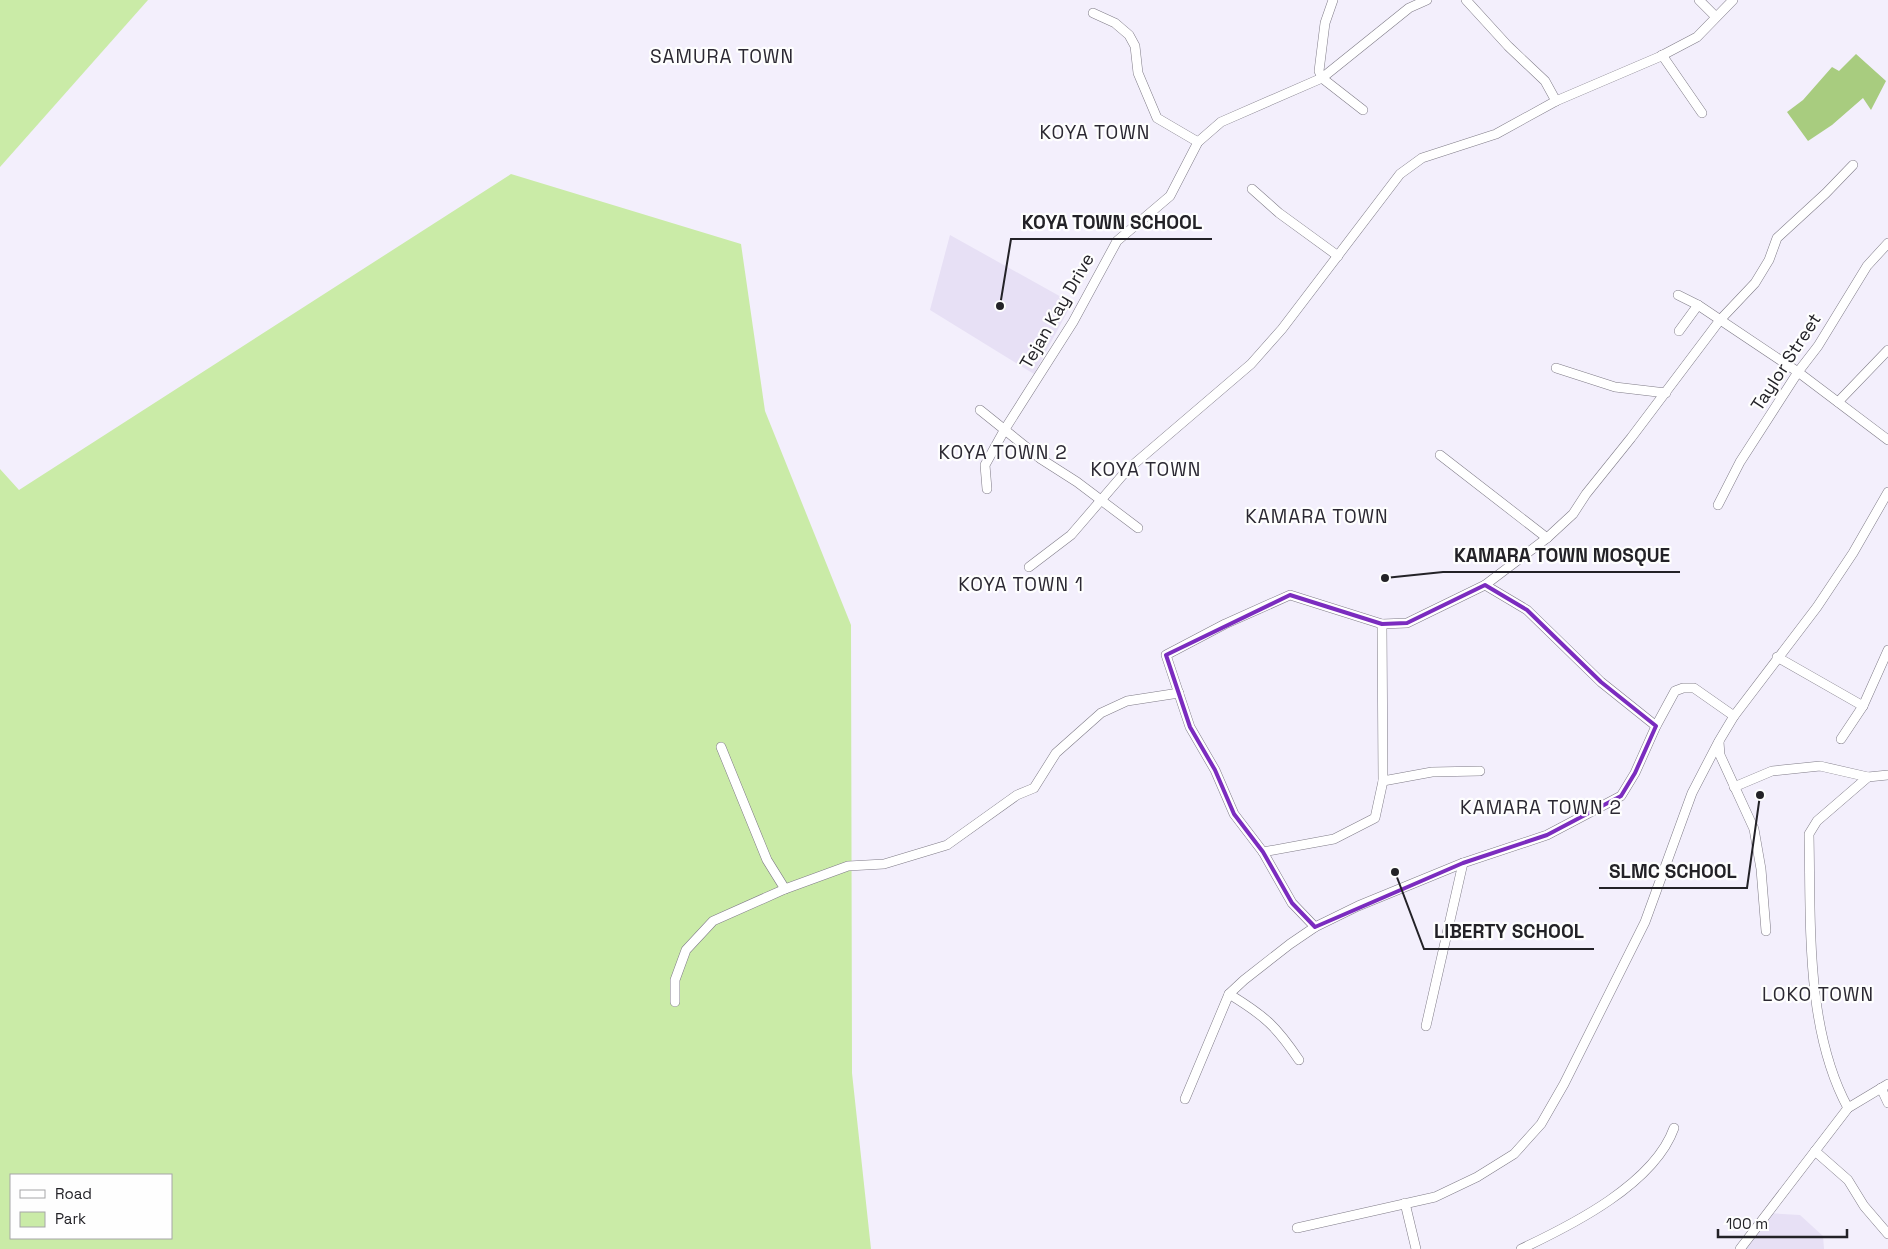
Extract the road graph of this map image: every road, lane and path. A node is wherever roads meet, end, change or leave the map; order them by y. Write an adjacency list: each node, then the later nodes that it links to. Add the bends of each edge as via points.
1 (1333, 0): 9 (street, via 1325,23 1319,71)
2 (1427, 0): 9 (street, Tejan Kay Drive, via 1409,8)
3 (1466, 0): 10 (street, via 1545,81)
4 (1699, 0): 7 (street)
5 (1733, 0): 7 (street)
6 (1093, 13): 13 (street, via 1115,23 1129,35 1138,73 1157,118)
7 (1715, 16): 8 (street, via 1697,37)
8 (1662, 55): 10 (street); 12 (street)
9 (1322, 78): 11 (street); 13 (street, Tejan Kay Drive, via 1221,122)
10 (1556, 101): 17 (street, via 1496,134 1422,158 1400,174)
11 (1363, 110)
12 (1702, 113)
13 (1198, 142): 28 (street, Tejan Kay Drive, via 1170,196 1117,240 1073,322)
14 (1853, 165): 20 (street, via 1777,238 1755,283)
15 (1252, 189): 17 (street)
16 (1888, 243): 24 (street, Taylor Street, via 1867,266 1818,346)
17 (1338, 256): 33 (street, via 1251,364 1126,470)
18 (1678, 295): 19 (street)
19 (1698, 305): 20 (street); 21 (street)
20 (1720, 320): 24 (street); 25 (street)
21 (1679, 331)
22 (1888, 350): 26 (street)
23 (1556, 368): 25 (street, via 1615,387)
24 (1798, 372): 26 (street); 34 (street, Taylor Street, via 1740,462)
25 (1666, 392): 36 (street, via 1573,514)
26 (1838, 402): 29 (street)
27 (980, 410): 28 (street)
28 (1005, 429): 31 (street, Tejan Kay Drive, via 985,465); 33 (street, via 1041,459)
29 (1888, 440)
30 (1440, 455): 36 (street)
31 (987, 489)
32 (1888, 492): 41 (street, via 1817,606)
33 (1099, 499): 35 (street); 37 (street, via 1071,535)
34 (1718, 505)
35 (1138, 528)
36 (1547, 538): 38 (street)
37 (1029, 567)
38 (1485, 585): 39 (street, via 1407,623); 45 (street, via 1527,610 1601,682)
39 (1382, 624): 42 (street, via 1290,595 1166,655); 52 (street)
40 (1888, 650): 43 (street)
41 (1777, 657): 43 (street); 44 (street)
42 (1178, 693): 54 (street, via 1190,727 1215,770 1234,814); 56 (street, via 1127,701 1101,713 1056,753 1034,788 1017,795 947,846 884,864 848,866)
43 (1863, 706): 46 (street)
44 (1734, 716): 45 (street, via 1694,688 1683,688 1675,692); 47 (street)
45 (1656, 726): 55 (street, via 1622,796 1547,834)
46 (1841, 739)
47 (1719, 741): 53 (street, via 1720,755); 69 (street, via 1692,793 1645,922 1541,1124 1514,1154 1477,1177 1434,1197)
48 (721, 747): 56 (street, via 767,860)
49 (1480, 771): 52 (street, via 1432,772)
50 (1888, 775): 51 (street)
51 (1868, 777): 53 (street, via 1820,766 1772,771); 66 (street, via 1817,821 1809,834 1810,928 1817,1013 1832,1073)
52 (1382, 780): 54 (street, via 1375,818 1334,839)
53 (1734, 786): 58 (street, via 1754,829 1762,869)
54 (1263, 852): 57 (street, via 1292,903)
55 (1463, 863): 57 (street); 61 (street)
56 (785, 889): 60 (street, via 713,922 686,950 675,980)
57 (1315, 927): 59 (street)
58 (1766, 931)
59 (1229, 994): 62 (street, via 1257,1011 1279,1030); 64 (street)
60 (675, 1002)
61 (1426, 1026)
62 (1299, 1060)
63 (1885, 1086): 65 (street); 66 (street)
64 (1185, 1099)
65 (1888, 1103)
66 (1848, 1108): 68 (street)
67 (1674, 1128): 73 (street, via 1668,1145 1616,1197 1556,1233)
68 (1815, 1151): 71 (street, via 1848,1180 1864,1206); 74 (street)
69 (1405, 1203): 70 (street); 72 (street)
70 (1296, 1228)
71 (1888, 1234)
72 (1416, 1249)
73 (1521, 1249)
74 (1740, 1249)

